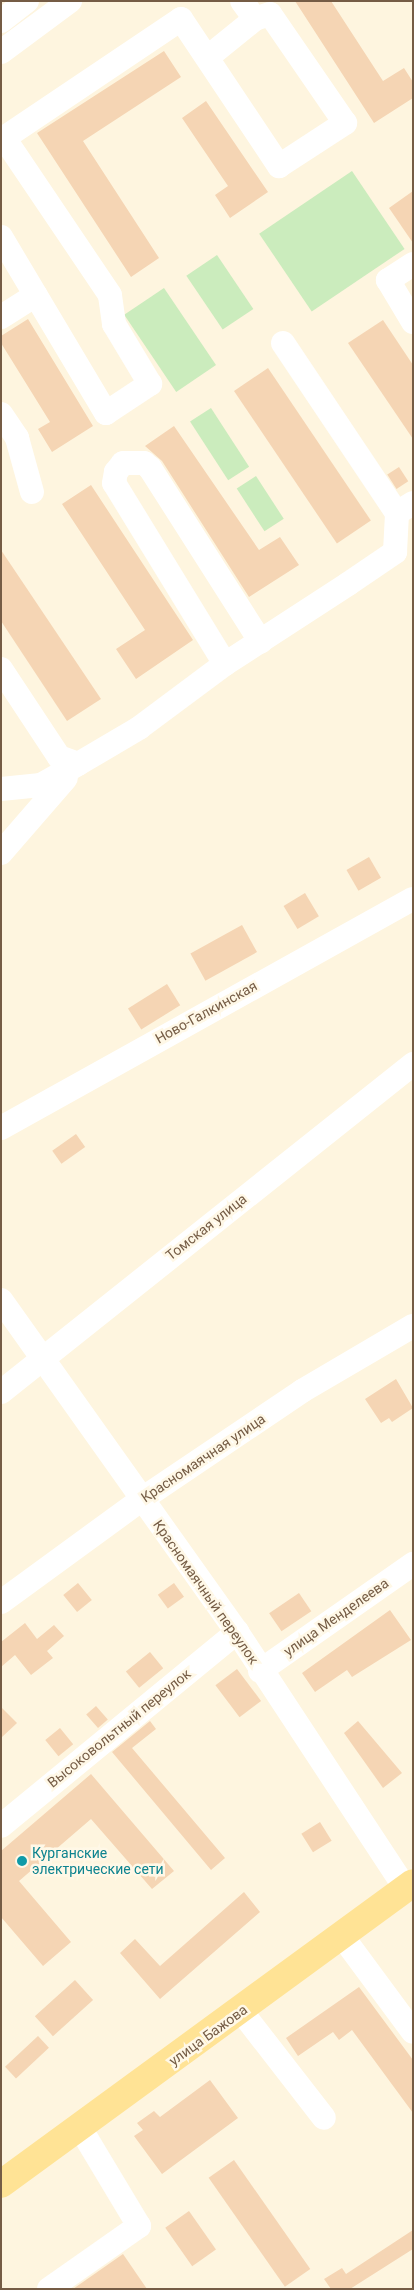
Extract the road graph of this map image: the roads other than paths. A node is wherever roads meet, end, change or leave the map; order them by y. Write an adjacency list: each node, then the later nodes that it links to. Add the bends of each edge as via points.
1 (27, 1): 4 (street)
2 (70, 1): 5 (street)
3 (249, 10): 6 (street); 6 (street, via 270,14 345,123 279,166)
4 (1, 22)
5 (1, 52)
6 (208, 57): 7 (street, via 181,18)
7 (3, 139): 10 (street, via 110,295 114,324 150,384 106,413)
8 (1, 237): 10 (street)
9 (413, 264): 12 (street, via 388,280)
10 (36, 295): 11 (street)
11 (1, 317)
12 (413, 322)
13 (283, 343): 16 (street)
14 (1, 414): 15 (street, via 17,438)
15 (32, 492)
16 (405, 508): 17 (street, via 395,552)
17 (261, 642): 18 (street); 18 (street, via 150,468 144,463 123,463 114,482)
18 (226, 664): 20 (street, via 139,728)
19 (1, 669): 20 (street, via 59,757)
20 (78, 764): 21 (street, via 41,785); 22 (street)
21 (1, 789)
22 (1, 853)
23 (413, 899): 25 (street, Ново-Галкинская)
24 (413, 1064): 28 (street, Томская улица)
25 (1, 1128)
26 (1, 1300): 28 (street, Красномаячный переулок)
27 (413, 1326): 30 (street, Красномаячная улица, via 302,1391)
28 (41, 1358): 29 (street, Томская улица); 30 (street, Красномаячный переулок)
29 (1, 1392)
30 (142, 1499): 32 (street, Красномаячная улица); 33 (street, Красномаячный переулок)
31 (413, 1564): 34 (street, улица Менделеева)
32 (1, 1602)
33 (237, 1632): 34 (street, Красномаячный переулок); 35 (street, Высоковольтный переулок)
34 (260, 1671): 36 (street, Красномаячный переулок)
35 (1, 1826)
36 (409, 1885): 37 (main road, улица Бажова)
37 (342, 1936): 38 (main road, улица Бажова); 39 (street)
38 (241, 2011): 40 (street); 41 (main road, улица Бажова)
39 (413, 2032)
40 (324, 2118)
41 (80, 2128): 42 (main road, улица Бажова); 43 (street, via 139,2226)
42 (1, 2184)
43 (49, 2289)

